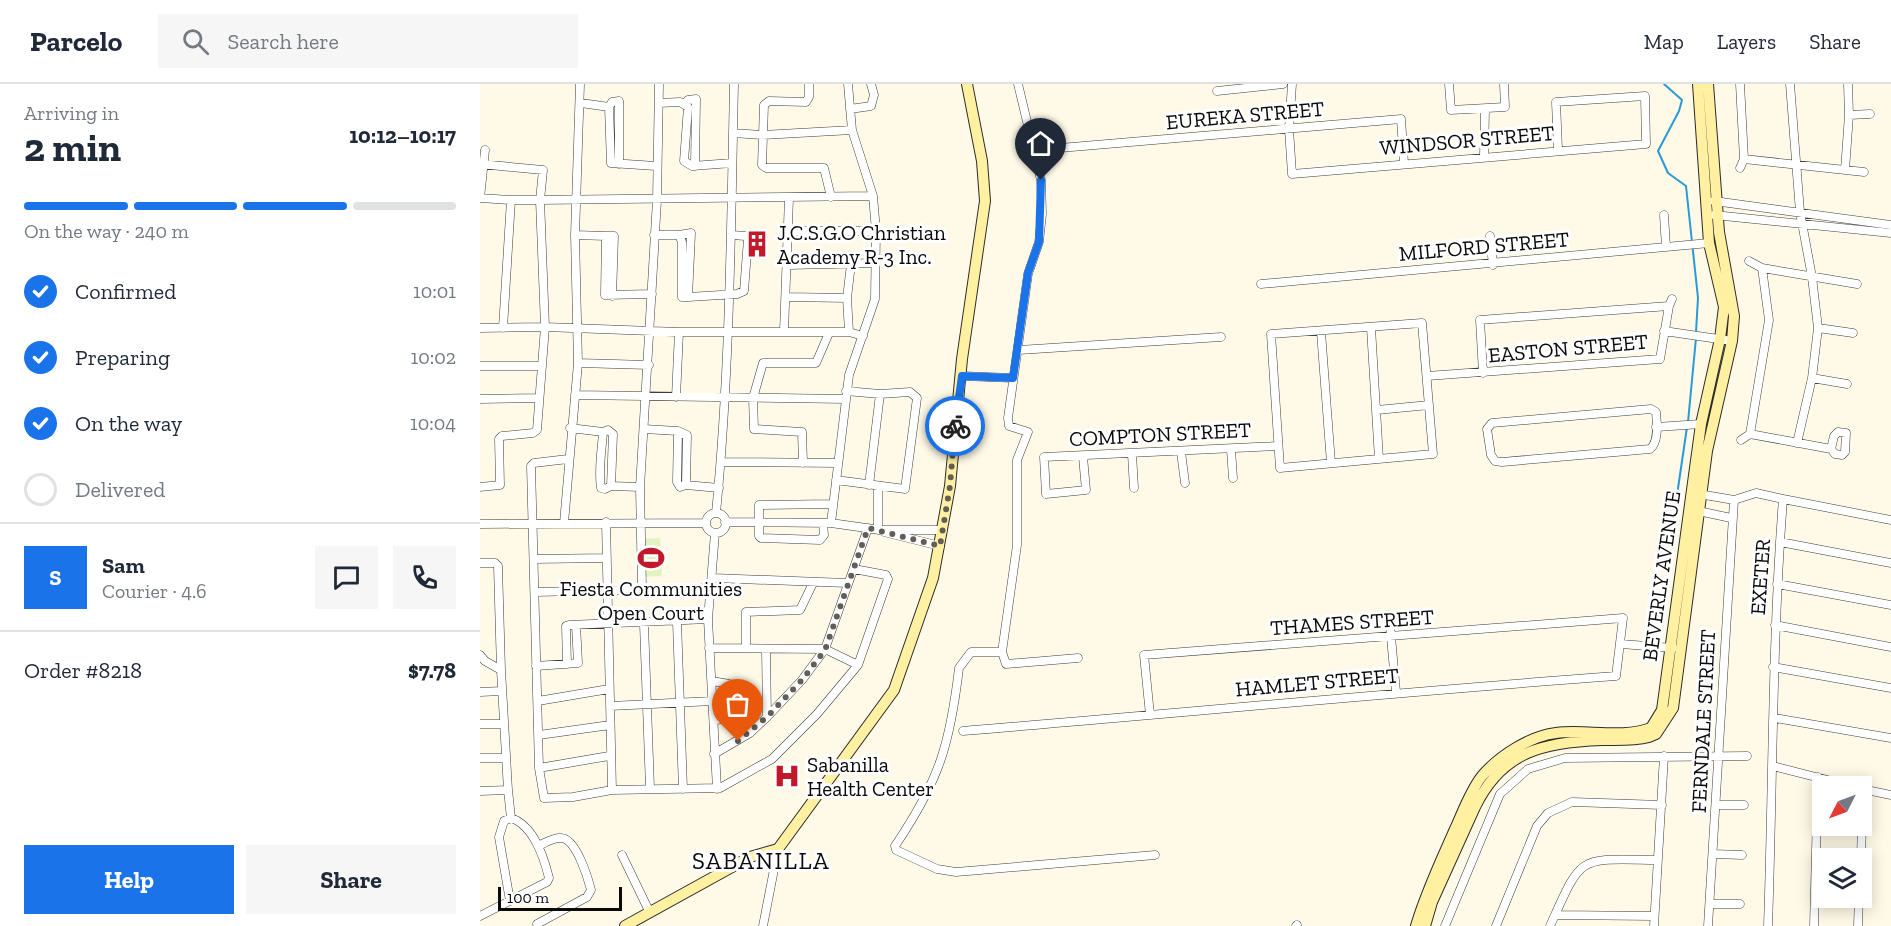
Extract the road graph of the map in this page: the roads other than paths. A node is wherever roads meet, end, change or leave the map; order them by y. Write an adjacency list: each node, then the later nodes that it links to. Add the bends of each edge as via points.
1 (580, 84): 19 (street)
2 (659, 84): 20 (street)
3 (734, 84): 27 (street)
4 (809, 84): 28 (street, via 806,102 768,101 764,105)
5 (848, 84): 21 (street)
6 (871, 84): 21 (street, via 871,106)
7 (967, 84): 104 (street, via 982,161 984,201)
8 (1018, 84): 98 (street, via 1041,180 1042,214 1039,242 1028,273)
9 (1283, 84): 18 (street)
10 (1292, 84): 25 (street)
11 (1449, 84): 22 (street, via 1451,110)
12 (1504, 84): 22 (street, via 1505,107)
13 (1698, 84): 51 (street, BEVERLY AVENUE)
14 (1708, 84): 51 (street, BEVERLY AVENUE)
15 (1740, 84): 33 (street)
16 (1790, 84): 36 (street)
17 (1848, 84): 24 (street)
18 (1217, 91)
19 (581, 103): 38 (street, via 609,107 610,163); 49 (street)
20 (659, 103): 34 (street, via 688,106 684,161 695,166); 38 (street)
21 (850, 109): 26 (street)
22 (1485, 109): 32 (street)
23 (1870, 114): 24 (street)
24 (1849, 115): 40 (street)
25 (1289, 129): 29 (street, EUREKA STREET); 35 (street, EUREKA STREET, via 1401,119); 35 (street, WINDSOR STREET, via 1292,174)
26 (852, 130): 28 (street); 42 (street)
27 (733, 133): 28 (street); 34 (street)
28 (762, 135): 43 (street, via 763,167 824,168)
29 (1048, 149)
30 (485, 150): 37 (street)
31 (1558, 150): 31 (street, WINDSOR STREET, via 1556,102 1645,96 1646,144); 32 (street, WINDSOR STREET)
32 (1484, 156): 35 (street, WINDSOR STREET)
33 (1744, 159): 36 (street); 39 (street)
34 (732, 164): 45 (street)
35 (1404, 164)
36 (1796, 164): 40 (street); 52 (street)
37 (482, 165): 44 (street); 48 (street, via 543,170)
38 (656, 166): 50 (street)
39 (1740, 168)
40 (1845, 170): 41 (street)
41 (1864, 172)
42 (873, 196): 43 (street); 58 (street)
43 (831, 197): 46 (street)
44 (480, 198): 47 (street)
45 (732, 198): 46 (street); 50 (street); 62 (street)
46 (789, 198): 57 (street)
47 (511, 200): 48 (street); 81 (street)
48 (540, 200): 49 (street); 79 (street)
49 (576, 200): 50 (street); 60 (street)
50 (657, 200): 61 (street)
51 (1712, 201): 52 (street); 54 (street, BEVERLY AVENUE)
52 (1800, 212): 55 (street); 56 (street)
53 (1664, 215): 65 (street)
54 (1712, 215): 55 (street); 64 (street, BEVERLY AVENUE); 97 (street, BEVERLY AVENUE, via 1732,297)
55 (1803, 224): 59 (street); 72 (street)
56 (1891, 225)
57 (790, 231): 58 (street); 69 (street)
58 (876, 231): 67 (street)
59 (1891, 233)
60 (575, 235): 75 (street, via 614,236 605,295); 84 (street)
61 (654, 235): 75 (street); 76 (street, via 679,235 682,297)
62 (732, 235): 76 (street); 76 (street, via 748,239 744,291)
63 (1490, 236): 70 (street)
64 (1704, 244): 65 (street, MILFORD STREET); 96 (street, BEVERLY AVENUE, via 1724,307)
65 (1666, 247): 70 (street, MILFORD STREET)
66 (1749, 261): 71 (street)
67 (875, 263): 68 (street); 94 (street, via 875,299)
68 (850, 264): 69 (street); 78 (street)
69 (788, 265): 77 (street)
70 (1493, 265): 73 (street, MILFORD STREET)
71 (1762, 267): 72 (street); 124 (street, via 1768,320)
72 (1812, 277): 74 (street); 83 (street)
73 (1261, 284)
74 (1857, 284)
75 (652, 294): 85 (street)
76 (729, 294): 89 (street)
77 (787, 297): 78 (street); 87 (street)
78 (847, 298): 90 (street)
79 (545, 327): 81 (street); 84 (street); 102 (street)
80 (480, 328): 81 (street)
81 (503, 328)
82 (1371, 328): 91 (street); 105 (street, via 1422,324); 119 (street)
83 (1818, 328): 93 (street); 107 (street)
84 (578, 329): 85 (street); 99 (street)
85 (650, 330): 88 (street); 100 (street)
86 (1664, 330): 96 (street); 103 (street, EASTON STREET, via 1661,361); 103 (street, EASTON STREET, via 1670,303 1480,320)
87 (784, 331): 89 (street); 92 (street)
88 (679, 332): 89 (street); 112 (street)
89 (726, 332): 115 (street)
90 (849, 332): 92 (street); 94 (street)
91 (1321, 332): 127 (street, via 1270,334); 138 (street)
92 (829, 333): 116 (street, via 816,363 763,363)
93 (1853, 333)
94 (863, 336): 111 (street)
95 (1221, 337): 98 (street)
96 (1720, 339): 97 (street); 120 (street, BEVERLY AVENUE)
97 (1732, 341): 147 (street, BEVERLY AVENUE)
98 (1019, 350): 106 (street)
99 (578, 363): 100 (street); 110 (street)
100 (649, 364): 114 (street)
101 (480, 366): 102 (street)
102 (542, 366): 113 (street)
103 (1482, 373): 105 (street, EASTON STREET)
104 (962, 376): 106 (street); 166 (street)
105 (1426, 376): 118 (street)
106 (1013, 378): 200 (street, via 1009,426 1028,432 1017,460 1017,545)
107 (1812, 378): 108 (street); 126 (street)
108 (1847, 384)
109 (880, 394): 111 (street); 142 (street); 142 (street, via 910,392 917,398 904,489)
110 (575, 395): 114 (street); 122 (street)
111 (845, 395): 116 (street); 137 (street)
112 (676, 397): 114 (street); 115 (street)
113 (539, 398): 117 (street); 143 (street, via 537,430 502,436 500,485)
114 (645, 398): 123 (street)
115 (723, 398): 116 (street); 135 (street)
116 (753, 398): 136 (street, via 754,429 802,432)
117 (480, 399)
118 (1429, 405): 119 (street); 134 (street, via 1433,454)
119 (1377, 411): 134 (street)
120 (1697, 424): 121 (street); 147 (street, BEVERLY AVENUE)
121 (1656, 427): 121 (street, via 1656,412 1651,409 1492,423 1486,429 1492,459 1502,462 1650,449 1656,442)
122 (570, 428): 133 (street); 144 (street, via 603,432 601,486)
123 (644, 429): 144 (street); 145 (street, via 687,435 686,484)
124 (1750, 434): 125 (street); 126 (street)
125 (1741, 440)
126 (1797, 443): 128 (street)
127 (1277, 446): 129 (street, COMPTON STREET); 138 (street, via 1280,468)
128 (1831, 449)
129 (1231, 450): 130 (street, COMPTON STREET); 139 (street)
130 (1181, 452): 131 (street, COMPTON STREET); 141 (street)
131 (1132, 454): 132 (street, COMPTON STREET); 146 (street)
132 (1083, 457): 132 (street, COMPTON STREET, via 1044,458 1046,494 1086,490)
133 (568, 459): 160 (street); 163 (street, via 531,466)
134 (1379, 459): 138 (street)
135 (723, 462): 136 (street); 145 (street)
136 (803, 463): 137 (street)
137 (838, 463): 140 (street)
138 (1331, 463)
139 (1233, 478)
140 (836, 480): 142 (street); 150 (street)
141 (1185, 483)
142 (873, 486): 165 (street)
143 (480, 487)
144 (640, 487): 155 (street)
145 (719, 488): 152 (street)
146 (1134, 488)
147 (1697, 493): 148 (street); 151 (street, BEVERLY AVENUE)
148 (1734, 500): 149 (street, via 1756,493); 153 (street, FERNDALE STREET)
149 (1783, 500): 154 (street); 168 (street, EXETER)
150 (833, 504): 159 (street, via 763,503 759,507); 161 (street)
151 (1694, 510): 153 (street); 197 (street, BEVERLY AVENUE)
152 (717, 513): 157 (street, via 708,516); 158 (street)
153 (1731, 518): 230 (street, FERNDALE STREET)
154 (1891, 520)
155 (640, 521): 156 (street); 157 (street); 179 (street)
156 (606, 522): 160 (street); 170 (street)
157 (706, 522): 167 (street, via 707,528)
158 (726, 522): 159 (street); 167 (street, via 723,529)
159 (759, 522): 161 (street); 161 (street, via 761,538 820,540)
160 (564, 523): 163 (street)
161 (827, 523): 164 (street)
162 (480, 524): 163 (street)
163 (532, 524): 171 (street)
164 (868, 528): 165 (street); 174 (street)
165 (879, 530): 166 (street); 169 (street)
166 (943, 530): 169 (street)
167 (715, 532): 175 (street)
168 (1780, 542): 172 (street); 178 (street, EXETER)
169 (940, 546): 253 (street, via 933,578 894,690)
170 (607, 558): 171 (street); 181 (street)
171 (534, 559): 182 (street)
172 (1891, 562)
173 (480, 563): 207 (street, via 498,566)
174 (854, 569): 177 (street); 204 (street, via 886,575 888,579)
175 (713, 578): 176 (street); 180 (street)
176 (813, 582): 177 (street); 196 (street, via 800,610 746,612)
177 (847, 583): 199 (street)
178 (1777, 584): 183 (street); 191 (street, EXETER)
179 (642, 588): 180 (street); 181 (street)
180 (711, 588): 186 (street)
181 (608, 590): 182 (street); 190 (street)
182 (535, 592): 205 (street)
183 (1891, 605)
184 (1389, 615): 192 (street)
185 (1623, 618): 192 (street, THAMES STREET); 193 (street, HAMLET STREET)
186 (708, 619): 187 (street); 195 (street)
187 (677, 622): 188 (street); 216 (street)
188 (644, 624): 190 (street); 217 (street)
189 (576, 625): 190 (street); 203 (street, via 566,626); 203 (street, via 578,663)
190 (606, 625): 209 (street)
191 (1775, 626): 194 (street); 206 (street, EXETER)
192 (1391, 637): 213 (street); 219 (street, THAMES STREET, via 1144,655)
193 (1621, 644): 197 (street); 213 (street, HAMLET STREET, via 1616,676)
194 (1891, 647)
195 (709, 648): 196 (street); 208 (street)
196 (746, 648): 198 (street)
197 (1675, 648): 270 (street, BEVERLY AVENUE, via 1662,710 1651,728 1543,736 1509,754 1484,774 1461,817); 271 (street, BEVERLY AVENUE, via 1673,708 1656,734 1638,740 1551,744 1519,756 1502,768 1478,800)
198 (766, 649): 199 (street); 220 (street)
199 (825, 650): 204 (street); 220 (street)
200 (1002, 652): 202 (street, via 1006,664); 256 (street, via 971,652 963,659 948,743 924,802 896,850 937,869 956,872)
201 (480, 655): 207 (street)
202 (1078, 658)
203 (567, 664): 205 (street)
204 (858, 665): 241 (street, via 772,759)
205 (536, 666): 214 (street)
206 (1773, 667): 210 (street); 221 (street, EXETER)
207 (501, 670): 211 (street)
208 (712, 681): 215 (street); 222 (street, via 729,684 730,715)
209 (609, 688): 214 (street); 218 (street)
210 (1891, 688)
211 (502, 691): 212 (street); 224 (street)
212 (480, 692)
213 (1396, 692): 219 (street, HAMLET STREET)
214 (538, 701): 227 (street)
215 (714, 701): 216 (street); 222 (street)
216 (679, 702): 217 (street); 240 (street)
217 (647, 704): 218 (street); 239 (street)
218 (610, 706): 225 (street)
219 (1150, 716): 226 (street, HAMLET STREET)
220 (767, 717): 229 (street, via 750,733)
221 (1774, 718): 228 (street); 236 (street, EXETER)
222 (714, 720): 229 (street)
223 (480, 724): 224 (street)
224 (502, 724): 235 (street)
225 (610, 725): 227 (street); 231 (street)
226 (963, 731)
227 (539, 735): 237 (street)
228 (1891, 738)
229 (714, 754): 241 (street)
230 (1720, 755): 232 (street); 233 (street); 248 (street, FERNDALE STREET)
231 (609, 756): 237 (street); 243 (street)
232 (1664, 756): 247 (street); 272 (street, via 1564,758 1528,769 1513,780 1491,812)
233 (1747, 756)
234 (480, 758): 235 (street)
235 (506, 758): 242 (street)
236 (1773, 766): 238 (street); 277 (street, EXETER)
237 (539, 768): 243 (street, via 541,795 548,799)
238 (1814, 776)
239 (650, 788): 240 (street); 243 (street)
240 (683, 789): 241 (street)
241 (717, 789)
242 (508, 790): 244 (street); 250 (street)
243 (612, 790)
244 (480, 791)
245 (1872, 791): 246 (street)
246 (1891, 795)
247 (1662, 805): 258 (street); 273 (street, via 1572,802 1548,813 1537,826)
248 (1716, 805): 249 (street); 254 (street, FERNDALE STREET)
249 (1744, 805)
250 (511, 818): 252 (street, via 522,825); 259 (street, via 504,821 498,837)
251 (1816, 836): 278 (street)
252 (538, 846): 259 (street, via 549,880); 267 (street, via 557,838 568,840 591,890 587,897)
253 (778, 849): 263 (street, via 750,857); 269 (street)
254 (1714, 854): 257 (street); 260 (street, FERNDALE STREET)
255 (622, 855): 263 (street)
256 (1155, 855)
257 (1742, 855)
258 (1657, 860): 264 (street, via 1596,861 1581,866 1566,886); 266 (street)
259 (510, 901): 265 (street)
260 (1710, 904): 261 (street); 276 (street, FERNDALE STREET)
261 (1740, 904)
262 (1859, 908): 279 (street)
263 (650, 913): 268 (street)
264 (1555, 915): 266 (street); 274 (street)
265 (480, 916)
266 (1654, 916): 275 (street)
267 (537, 924)
268 (625, 926)
269 (764, 926)
270 (1416, 926)
271 (1425, 926)
272 (1445, 926)
273 (1496, 926)
274 (1550, 926)
275 (1654, 926)
276 (1708, 926)
277 (1768, 926)
278 (1814, 926)
279 (1858, 926)

